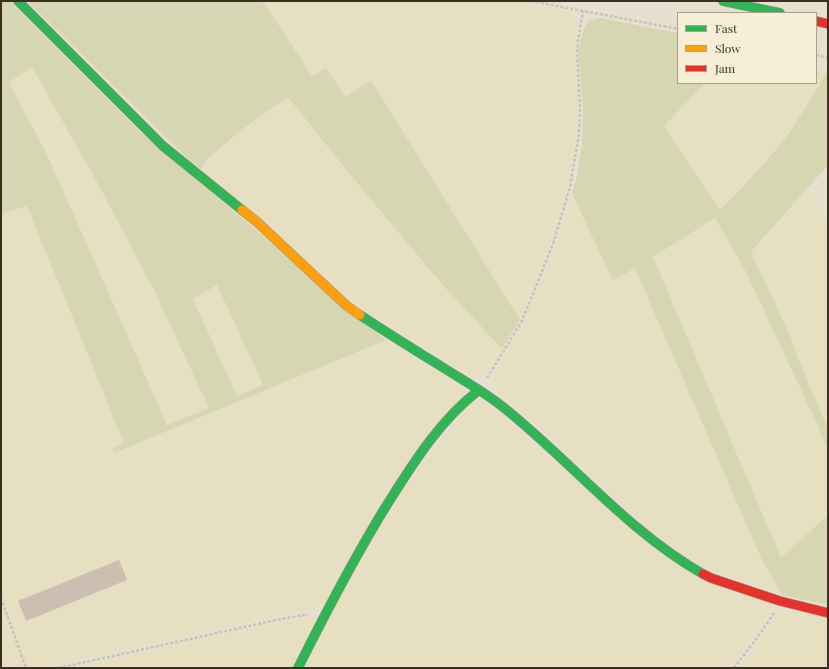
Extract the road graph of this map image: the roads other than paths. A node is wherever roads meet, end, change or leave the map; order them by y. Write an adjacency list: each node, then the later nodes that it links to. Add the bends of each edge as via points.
1 (18, 1): 6 (main road, via 163,146 257,222 347,306)
2 (723, 1): 3 (main road)
3 (775, 12)
4 (817, 21): 5 (main road)
5 (828, 24)
6 (479, 390): 7 (main road, via 528,428 660,546 711,578); 8 (main road, via 452,413 402,481 369,533)
7 (828, 613)
8 (298, 668)

